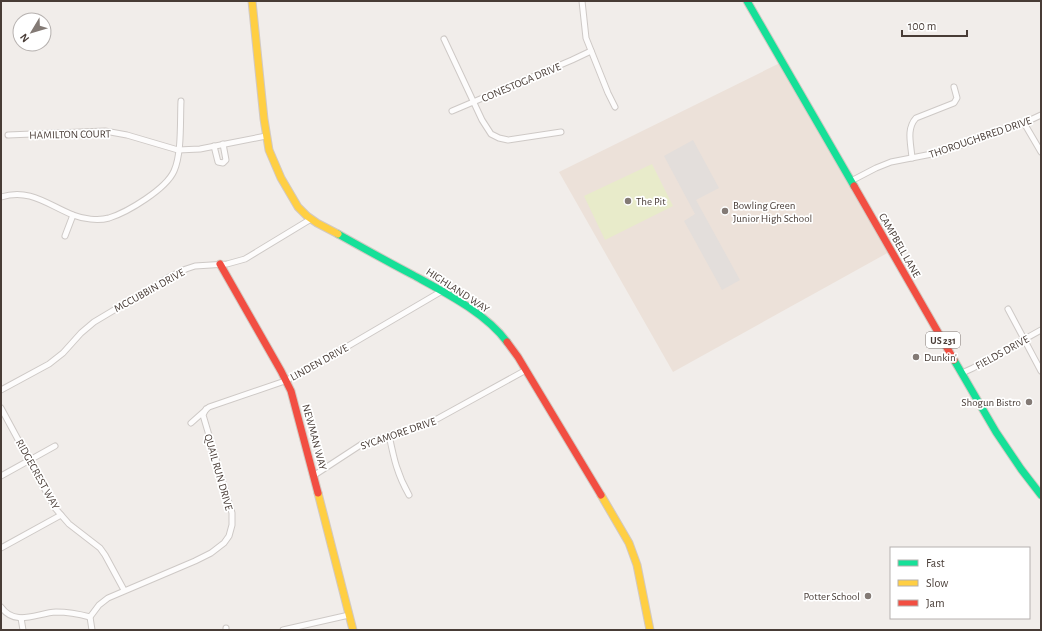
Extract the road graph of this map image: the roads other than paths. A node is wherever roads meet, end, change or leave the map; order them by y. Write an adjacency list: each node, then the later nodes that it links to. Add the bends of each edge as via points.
1 (252, 1): 15 (street, HIGHLAND WAY)
2 (582, 1): 5 (street, via 584,28)
3 (747, 1): 21 (street, CAMPBELL LANE / US 231)
4 (444, 39): 8 (street)
5 (591, 51): 8 (street, CONESTOGA DRIVE); 9 (street)
6 (954, 87): 20 (street, via 957,98 954,103 916,118 912,123)
7 (181, 101): 18 (street)
8 (474, 102): 10 (street, CONESTOGA DRIVE); 13 (street, via 488,130 499,138 508,140)
9 (615, 107)
10 (452, 111)
11 (1041, 115): 12 (street, THOROUGHBRED DRIVE)
12 (1024, 123): 19 (street); 20 (street, THOROUGHBRED DRIVE, via 942,152)
13 (561, 132)
14 (8, 135): 18 (street, HAMILTON COURT, via 105,131)
15 (266, 136): 16 (street, HAMILTON COURT); 24 (street, HIGHLAND WAY, via 281,178 298,207)
16 (223, 144): 17 (street, HAMILTON COURT); 17 (street, via 226,160 223,163 218,162)
17 (214, 146): 18 (street, HAMILTON COURT)
18 (178, 150): 23 (street, via 177,163 169,179 150,196 108,218)
19 (1041, 152)
20 (912, 158): 21 (street, THOROUGHBRED DRIVE, via 885,164)
21 (851, 181): 33 (street, CAMPBELL LANE / US 231)
22 (1, 197): 23 (street, via 19,195 37,198)
23 (73, 215): 25 (street)
24 (311, 219): 26 (street, MCCUBBIN DRIVE, via 245,259); 27 (street, HIGHLAND WAY)
25 (65, 236)
26 (220, 264): 34 (street, NEWMAN WAY); 35 (street, MCCUBBIN DRIVE, via 190,268 165,280 94,322 49,364)
27 (442, 291): 31 (street, HIGHLAND WAY, via 495,328); 34 (street, LINDEN DRIVE)
28 (1008, 309): 30 (street)
29 (1041, 330): 30 (street, FIELDS DRIVE)
30 (1024, 340): 32 (street); 33 (street, FIELDS DRIVE)
31 (526, 370): 39 (street, SYCAMORE DRIVE, via 441,418 421,427); 59 (street, HIGHLAND WAY, via 629,543 637,565)
32 (1041, 371)
33 (962, 373): 45 (street, CAMPBELL LANE / US 231, via 1010,453)
34 (286, 380): 37 (street, LINDEN DRIVE); 43 (street, NEWMAN WAY, via 293,397)
35 (1, 390)
36 (1, 408): 41 (street, RIDGECREST WAY)
37 (206, 409): 38 (street, LINDEN DRIVE); 50 (street, QUAIL RUN DRIVE, via 203,415 232,513 229,536 224,543 206,556)
38 (191, 423)
39 (389, 435): 43 (street, SYCAMORE DRIVE, via 356,447); 46 (street, via 395,465)
40 (55, 446): 41 (street)
41 (30, 461): 42 (street); 48 (street, RIDGECREST WAY)
42 (1, 476)
43 (313, 476): 52 (street, NEWMAN WAY)
44 (1041, 482): 45 (street)
45 (1034, 485): 47 (street, CAMPBELL LANE / US 231)
46 (408, 495)
47 (1041, 495)
48 (61, 515): 49 (street); 50 (street, RIDGECREST WAY, via 100,548)
49 (1, 548)
50 (124, 590): 53 (street, QUAIL RUN DRIVE, via 103,601)
51 (1, 607): 54 (street, via 11,616)
52 (349, 615): 57 (street); 58 (street, NEWMAN WAY)
53 (90, 617): 54 (street, via 53,612); 56 (street)
54 (21, 618): 55 (street)
55 (24, 630)
56 (92, 630)
57 (283, 630)
58 (353, 630)
59 (650, 630)

